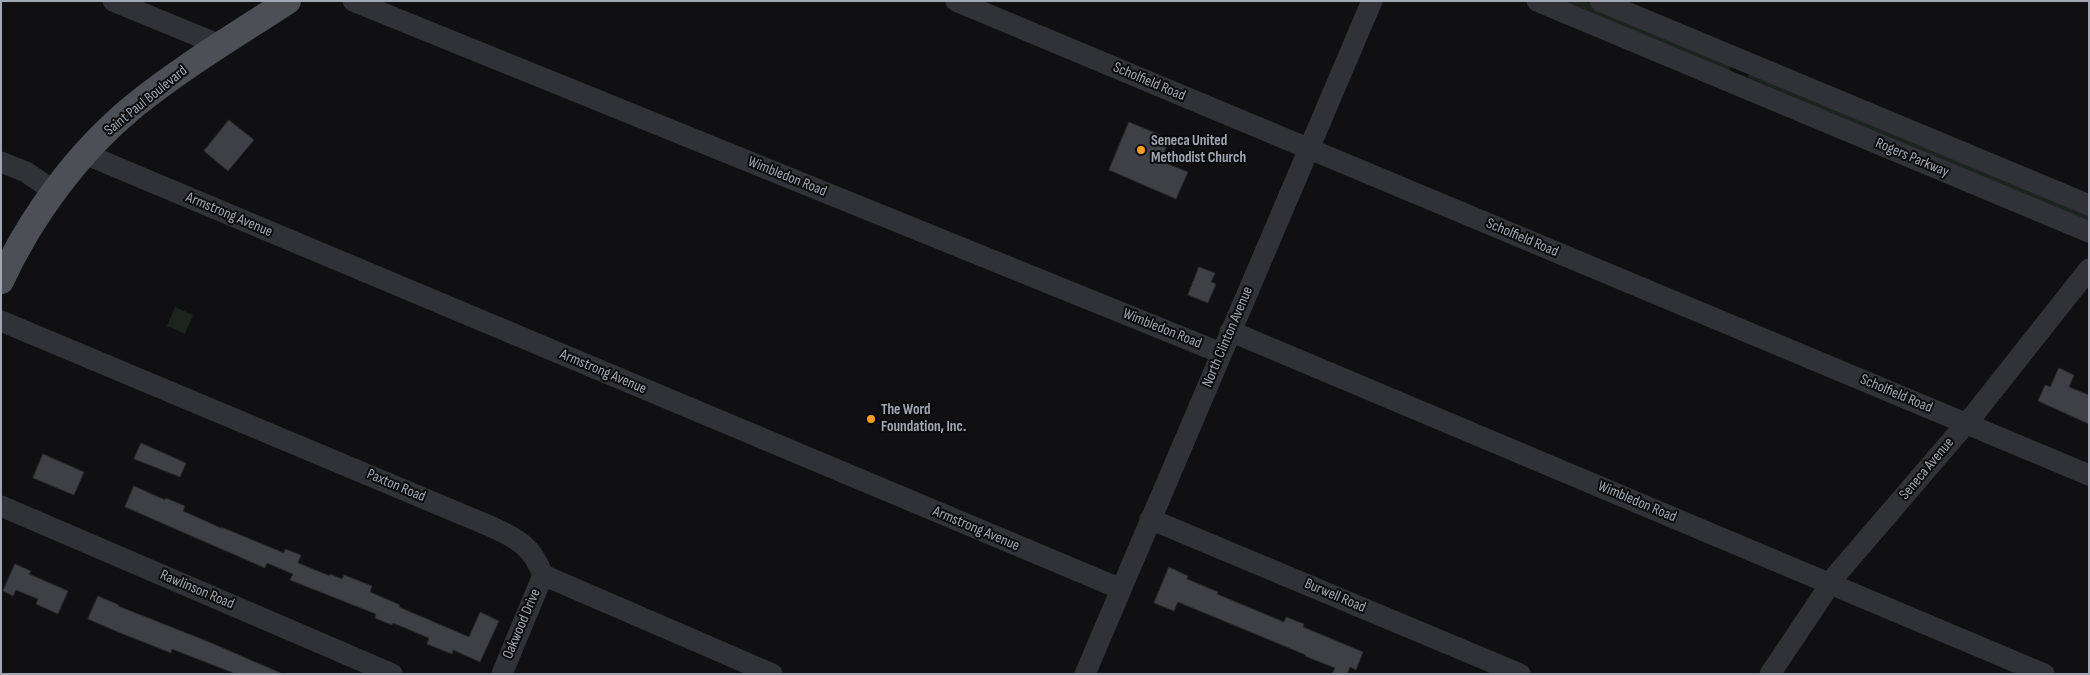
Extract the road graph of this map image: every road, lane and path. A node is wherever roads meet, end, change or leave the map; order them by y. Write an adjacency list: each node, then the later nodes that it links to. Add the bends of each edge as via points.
1 (112, 1): 8 (street)
2 (288, 1): 8 (main road, Saint Paul Boulevard)
3 (352, 1): 21 (street, Wimbledon Road)
4 (956, 1): 11 (street, Scholfield Road)
5 (1372, 1): 11 (street, North Clinton Avenue)
6 (1537, 1): 10 (street, Rogers Parkway)
7 (1600, 1): 9 (street, Rogers Parkway)
8 (220, 45): 12 (main road, Saint Paul Boulevard, via 133,107)
9 (1744, 61): 10 (street); 15 (street, Rogers Parkway)
10 (1734, 84): 16 (street, Rogers Parkway)
11 (1308, 149): 20 (street, North Clinton Avenue); 22 (street, Scholfield Road)
12 (85, 154): 14 (main road, Saint Paul Boulevard); 28 (street, Armstrong Avenue)
13 (1, 162): 14 (street, via 26,172)
14 (55, 192): 18 (main road, Saint Paul Boulevard, via 22,240)
15 (2089, 205)
16 (2089, 232)
17 (2089, 269): 22 (street, Seneca Avenue)
18 (1, 281)
19 (1, 321): 26 (street, Paxton Road, via 509,534 530,551)
20 (1230, 331): 21 (street, North Clinton Avenue); 27 (street, Wimbledon Road)
21 (1221, 353): 25 (street, North Clinton Avenue)
22 (1966, 424): 23 (street, Scholfield Road); 27 (street, Seneca Avenue)
23 (2089, 475)
24 (1, 506): 29 (street, Rawlinson Road)
25 (1150, 519): 28 (street, North Clinton Avenue); 33 (street, Burwell Road)
26 (543, 575): 30 (street, Oakwood Drive); 31 (street)
27 (1831, 583): 34 (street, Seneca Avenue); 35 (street, Wimbledon Road)
28 (1121, 590): 32 (street, North Clinton Avenue)
29 (392, 674)
30 (502, 674)
31 (772, 674)
32 (1085, 674)
33 (1520, 674)
34 (1770, 674)
35 (2044, 674)

